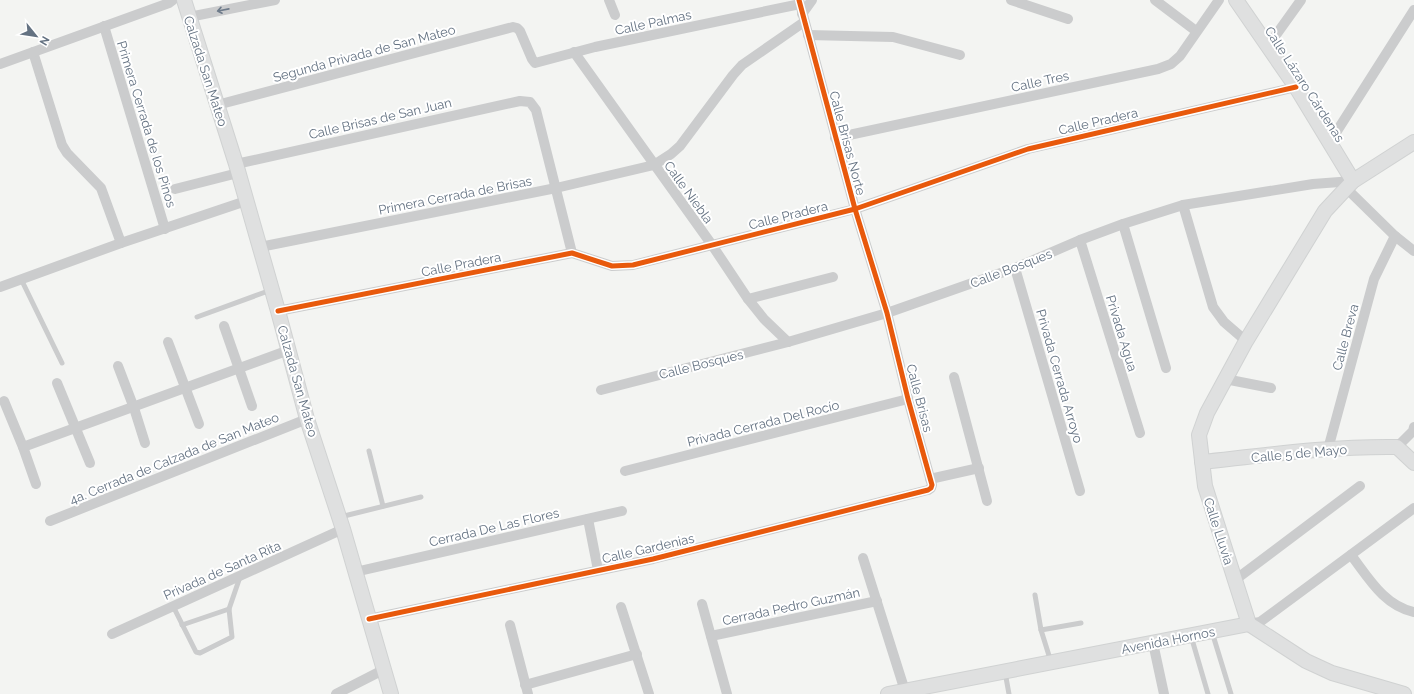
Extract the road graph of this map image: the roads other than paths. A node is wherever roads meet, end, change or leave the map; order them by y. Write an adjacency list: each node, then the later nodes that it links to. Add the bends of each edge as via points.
1 (173, 0): 16 (street)
2 (184, 0): 14 (street, Calzada San Mateo)
3 (275, 0): 14 (street, one-way to 14)
4 (609, 0): 13 (street)
5 (812, 0): 11 (street, Primera Cerrada de Brisas)
6 (1011, 0): 15 (street)
7 (1155, 0): 17 (street)
8 (1219, 0): 17 (street, Calle Tres)
9 (1236, 0): 19 (street, Calle Lázaro Cárdenas)
10 (1301, 0): 19 (street)
11 (802, 10): 18 (street, Calle Brisas Norte); 21 (street, Calle Palmas); 30 (street, Primera Cerrada de Brisas, via 733,75 680,146)
12 (1414, 10): 28 (street)
13 (614, 15)
14 (189, 17): 26 (street, Calzada San Mateo)
15 (1068, 19)
16 (104, 26): 20 (street); 39 (street, Primera Cerrada de los Pinos)
17 (1196, 32): 27 (street, Calle Tres, via 1180,56 1171,64 1158,69)
18 (808, 35): 22 (street, via 893,37); 27 (street, Calle Brisas Norte)
19 (1268, 46): 25 (street, Calle Lázaro Cárdenas)
20 (33, 52): 24 (street); 42 (street, via 62,145 101,188)
21 (574, 52): 23 (street, Calle Palmas); 30 (street, Calle Niebla)
22 (960, 55)
23 (535, 63): 26 (street, Segunda Privada de San Mateo, via 520,31 513,27)
24 (0, 64)
25 (1296, 86): 28 (street, Calle Lázaro Cárdenas); 37 (street, Calle Pradera, via 1028,149)
26 (217, 105): 31 (street, Calzada San Mateo)
27 (836, 138): 37 (street, Calle Brisas Norte)
28 (1330, 142): 32 (street, Calle Lázaro Cárdenas)
29 (1414, 142): 32 (street, Calle Bosques)
30 (654, 165): 33 (street, Primera Cerrada de Brisas); 43 (street, Calle Niebla)
31 (237, 168): 33 (street, Calle Brisas de San Juan, via 520,101 530,102 536,110); 34 (street, Calle Brisas de San Juan); 35 (street, Calzada San Mateo)
32 (1349, 185): 36 (street, Calle Bosques, via 1313,184); 40 (street); 57 (street, via 1325,211)
33 (556, 188): 44 (street, Primera Cerrada de Brisas); 46 (street)
34 (175, 189)
35 (246, 201): 39 (street); 44 (street, Calzada San Mateo)
36 (1183, 204): 38 (street, Calle Bosques); 57 (street, via 1213,307 1224,322)
37 (855, 209): 43 (street, Calle Pradera); 54 (street, Calle Brisas Norte)
38 (1123, 224): 41 (street, Calle Bosques); 63 (street)
39 (165, 229): 42 (street)
40 (1395, 236): 45 (street); 83 (street, Calle Breva, via 1374,279)
41 (1080, 240): 47 (street, Calle Bosques); 79 (street, Privada Agua)
42 (121, 243): 49 (street)
43 (712, 245): 46 (street, Calle Pradera, via 633,265 612,266); 52 (street, Calle Niebla)
44 (260, 247): 51 (street, Calzada San Mateo)
45 (1414, 251)
46 (572, 253): 53 (street, Calle Pradera)
47 (1015, 268): 54 (street, Calle Bosques); 93 (street, Privada Cerrada Arroyo)
48 (833, 277): 52 (street)
49 (21, 279): 50 (street); 61 (lane)
50 (0, 287)
51 (272, 290): 53 (street, Calzada San Mateo); 55 (lane)
52 (748, 299): 59 (street, Calle Niebla)
53 (278, 311): 60 (street, Calzada San Mateo)
54 (887, 313): 59 (street, Calle Bosques); 71 (street, Calle Brisas)
55 (197, 317)
56 (224, 326): 64 (street)
57 (1246, 341): 66 (street)
58 (168, 342): 69 (street)
59 (788, 342): 70 (street, Calle Bosques)
60 (289, 350): 64 (street); 75 (street, Calzada San Mateo)
61 (62, 363)
62 (118, 366): 74 (street)
63 (1166, 368)
64 (238, 369): 69 (street); 73 (street)
65 (954, 377): 88 (street)
66 (1225, 379): 68 (street); 85 (street, Calle Lluvia, via 1207,413 1199,435)
67 (57, 383): 77 (street)
68 (1271, 388)
69 (186, 389): 74 (street); 76 (street)
70 (601, 390)
71 (908, 399): 89 (street, Privada Cerrada Del Rocío); 91 (street, Calle Brisas)
72 (4, 402): 81 (street)
73 (252, 406)
74 (134, 408): 77 (street); 80 (street)
75 (307, 418): 100 (street, 4a. Cerrada de Calzada de San Mateo); 101 (street, Calzada San Mateo)
76 (199, 424)
77 (76, 429): 81 (street); 86 (street)
78 (1414, 429): 82 (street)
79 (1140, 433)
80 (145, 443)
81 (24, 447): 90 (street)
82 (1397, 447): 83 (street, Calle 5 de Mayo); 87 (street)
83 (1328, 449): 85 (street, Calle 5 de Mayo)
84 (369, 451): 96 (lane)
85 (1202, 462): 107 (street, Calle Lluvia, via 1205,486)
86 (90, 463)
87 (1414, 463)
88 (979, 468): 91 (street, Calle Gardenias); 95 (street)
89 (625, 471)
90 (36, 484)
91 (930, 484): 104 (street, Calle Gardenias, via 928,490 653,559)
92 (1360, 486): 107 (street)
93 (1080, 491)
94 (421, 498): 96 (lane)
95 (987, 501)
96 (383, 506): 101 (lane)
97 (1414, 508): 102 (street, Avenida Hornos)
98 (622, 512): 99 (street, Cerrada De Las Flores)
99 (588, 519): 104 (street); 105 (street, Cerrada De Las Flores)
100 (50, 521)
101 (341, 523): 105 (street, Calzada San Mateo); 106 (street, Privada de Santa Rita)
102 (1351, 555): 114 (street, via 1377,590 1398,605); 117 (street, Avenida Hornos, via 1260,622)
103 (863, 558): 109 (street)
104 (598, 570): 115 (street, Calle Gardenias)
105 (355, 572): 115 (street, Calzada San Mateo)
106 (240, 576): 111 (street, Privada de Santa Rita); 113 (lane)
107 (1235, 580): 117 (street, Calle Lluvia)
108 (1035, 595): 120 (lane)
109 (877, 601): 123 (street, Cerrada Pedro Guzmán); 131 (street)
110 (702, 604): 123 (street)
111 (173, 606): 118 (lane); 122 (street, Privada de Santa Rita)
112 (621, 607): 126 (street)
113 (229, 609): 118 (lane); 118 (lane, via 232,637 200,653 196,652)
114 (1414, 612)
115 (369, 619): 128 (street, Calzada San Mateo)
116 (1081, 622): 120 (lane)
117 (1249, 624): 121 (street, Avenida Hornos); 141 (street, via 1306,661 1325,670)
118 (182, 625)
119 (510, 625): 130 (street)
120 (1042, 630): 127 (lane)
121 (1212, 631): 124 (street, Avenida Hornos); 140 (lane)
122 (112, 634)
123 (711, 636): 135 (street)
124 (1190, 636): 125 (street, Avenida Hornos); 139 (lane)
125 (1153, 643): 127 (street, Avenida Hornos); 138 (street)
126 (637, 654): 130 (street); 134 (street)
127 (1051, 662): 129 (street, Avenida Hornos)
128 (383, 670): 132 (street); 133 (street, Calzada San Mateo)
129 (1005, 671): 131 (street, Avenida Hornos); 137 (lane)
130 (527, 689)
131 (905, 691): 136 (street, Avenida Hornos)
132 (336, 694)
133 (391, 694)
134 (650, 694)
135 (727, 694)
136 (888, 694)
137 (1009, 694)
138 (1164, 694)
139 (1208, 694)
140 (1231, 694)
141 (1404, 694)

